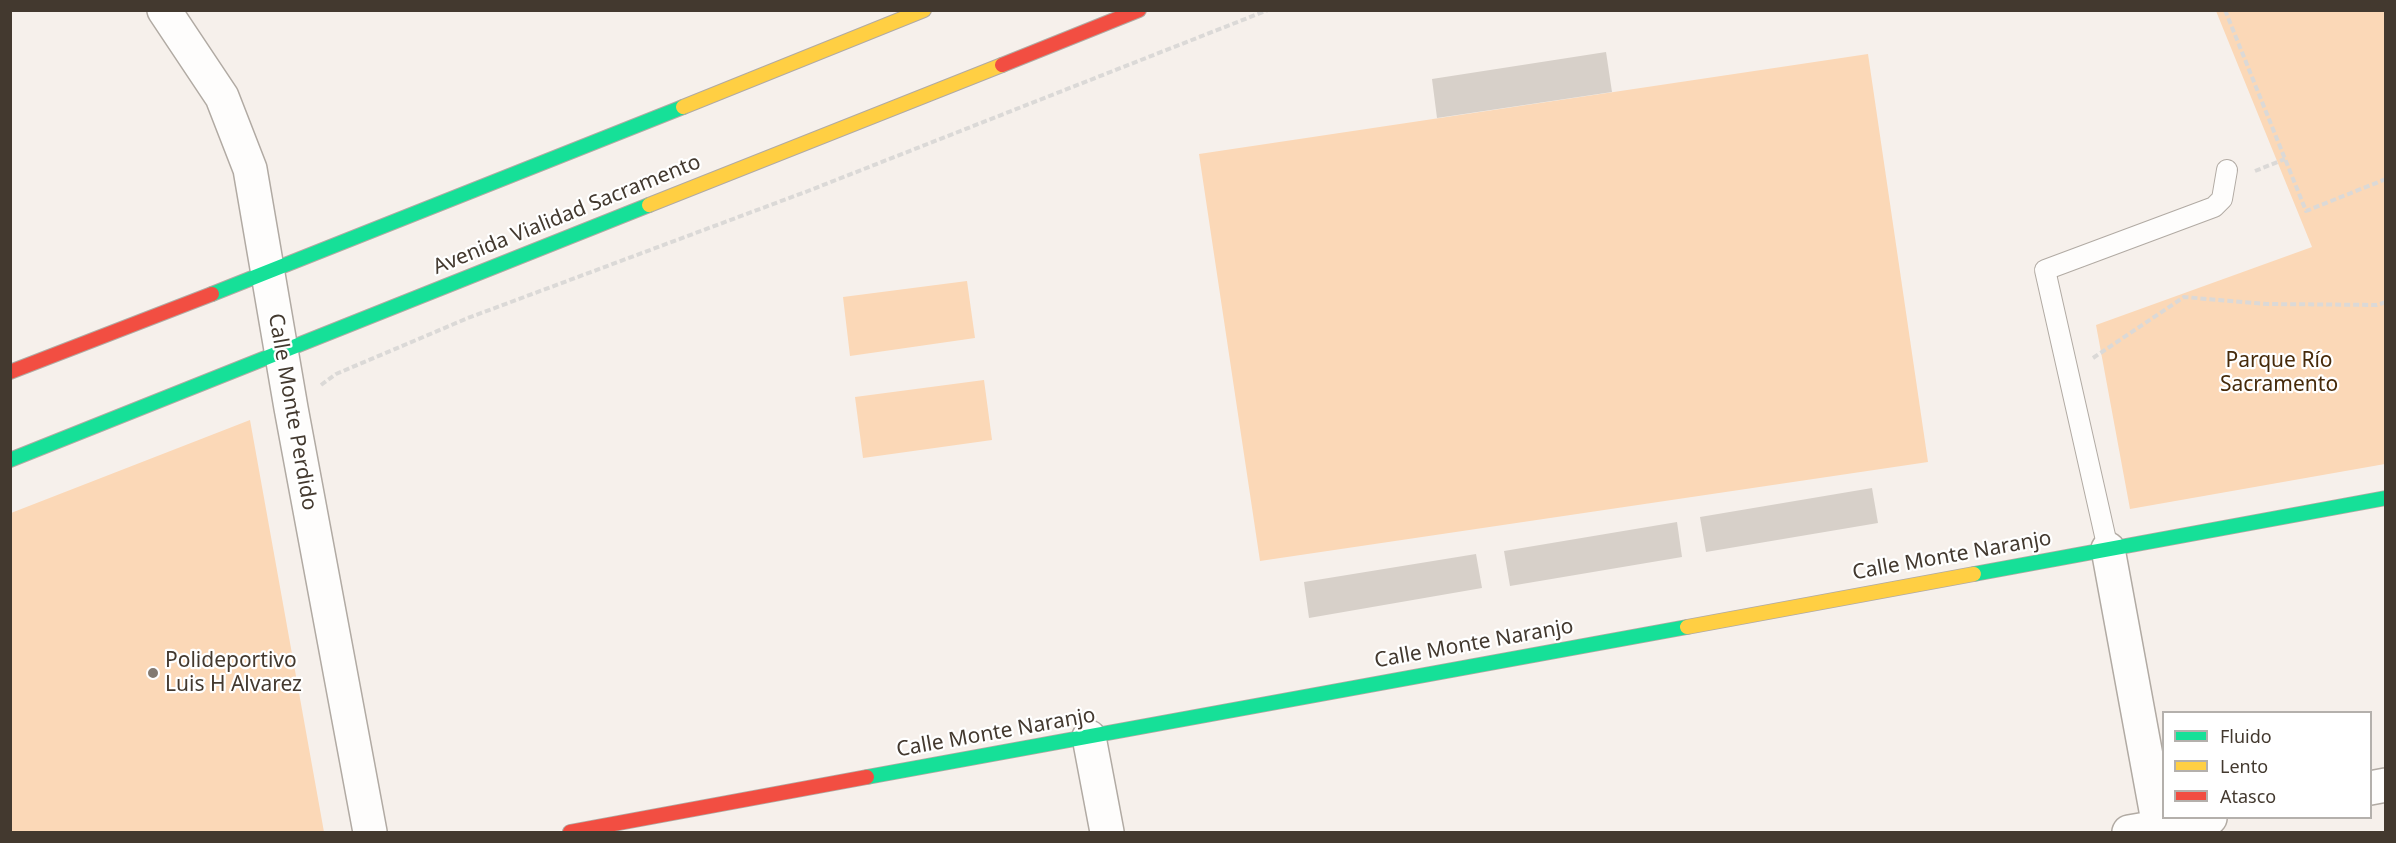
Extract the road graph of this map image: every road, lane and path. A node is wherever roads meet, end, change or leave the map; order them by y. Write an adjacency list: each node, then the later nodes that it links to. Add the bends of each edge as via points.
1 (164, 10): 8 (street, Calle Monte Perdido, via 222,97 250,169)
2 (924, 10): 8 (main road)
3 (1139, 10): 10 (main road, Avenida Vialidad Sacramento)
4 (1268, 10): 13 (path, via 819,187 468,318 336,374)
5 (2225, 10): 7 (path, via 2306,211)
6 (2228, 170): 12 (lane, via 2222,199 2214,207 2045,270)
7 (2385, 179)
8 (266, 273): 10 (street, Calle Monte Perdido); 11 (main road)
9 (2385, 302): 12 (path, via 2267,304 2184,297)
10 (281, 352): 13 (street, Calle Monte Perdido); 14 (main road, Avenida Vialidad Sacramento)
11 (10, 372)
12 (2068, 376): 16 (lane)
13 (291, 408): 20 (street, Calle Monte Perdido)
14 (10, 460)
15 (2385, 498): 16 (main road, Calle Monte Naranjo)
16 (2108, 549): 17 (main road, Calle Monte Naranjo); 19 (street)
17 (1089, 737): 21 (main road, Calle Monte Naranjo); 22 (street)
18 (2205, 819): 19 (street)
19 (2149, 831)
20 (370, 832)
21 (570, 832)
22 (1107, 832)

